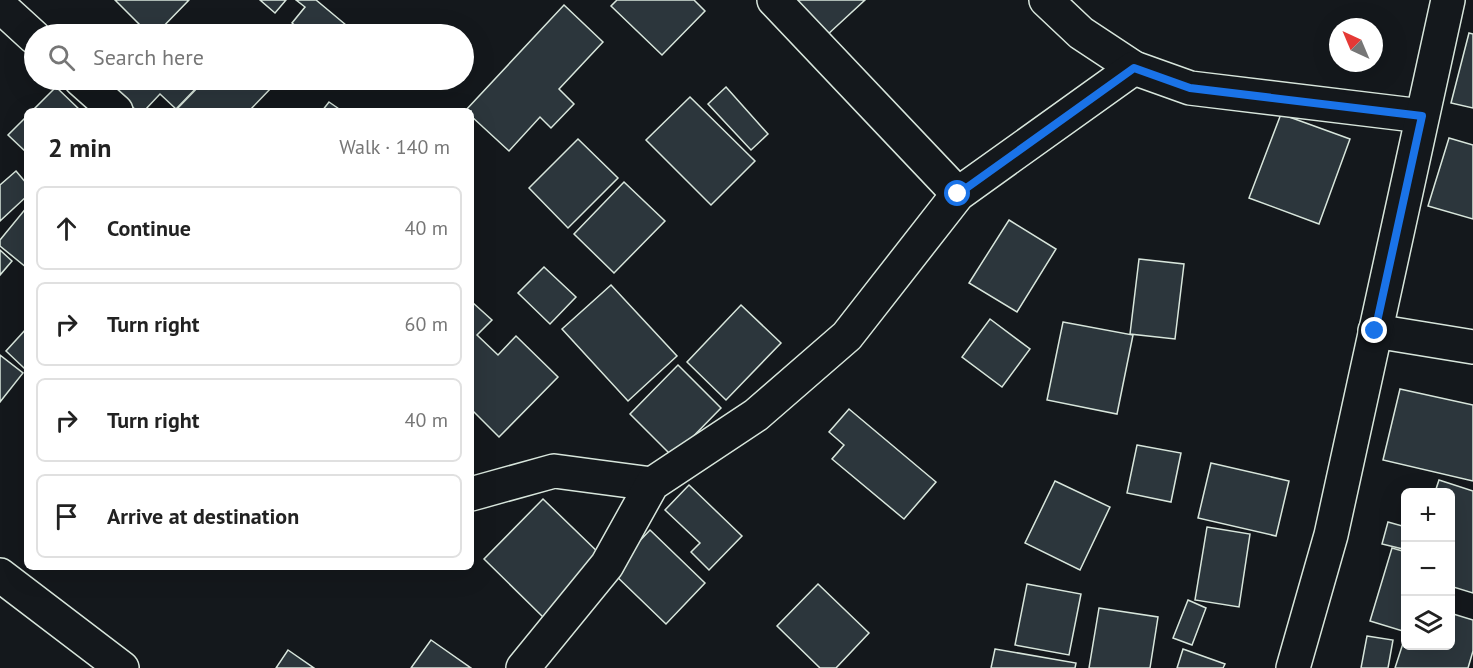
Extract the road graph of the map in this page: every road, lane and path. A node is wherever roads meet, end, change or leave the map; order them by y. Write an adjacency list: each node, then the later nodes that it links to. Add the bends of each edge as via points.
1 (774, 0): 10 (street)
2 (1046, 0): 6 (street, via 1081,33)
3 (1448, 0): 9 (street)
4 (0, 6): 5 (street)
5 (24, 28)
6 (1134, 68): 9 (street, via 1190,88); 10 (street)
7 (92, 90): 8 (street)
8 (113, 108)
9 (1422, 116): 11 (street)
10 (958, 194): 13 (street, via 847,336 756,415)
11 (1375, 331): 12 (street); 18 (street, via 1331,535)
12 (1473, 347)
13 (652, 484): 14 (street, via 554,471); 17 (street, via 607,565)
14 (474, 493)
15 (0, 574): 16 (street)
16 (122, 668)
17 (523, 668)
18 (1293, 668)

